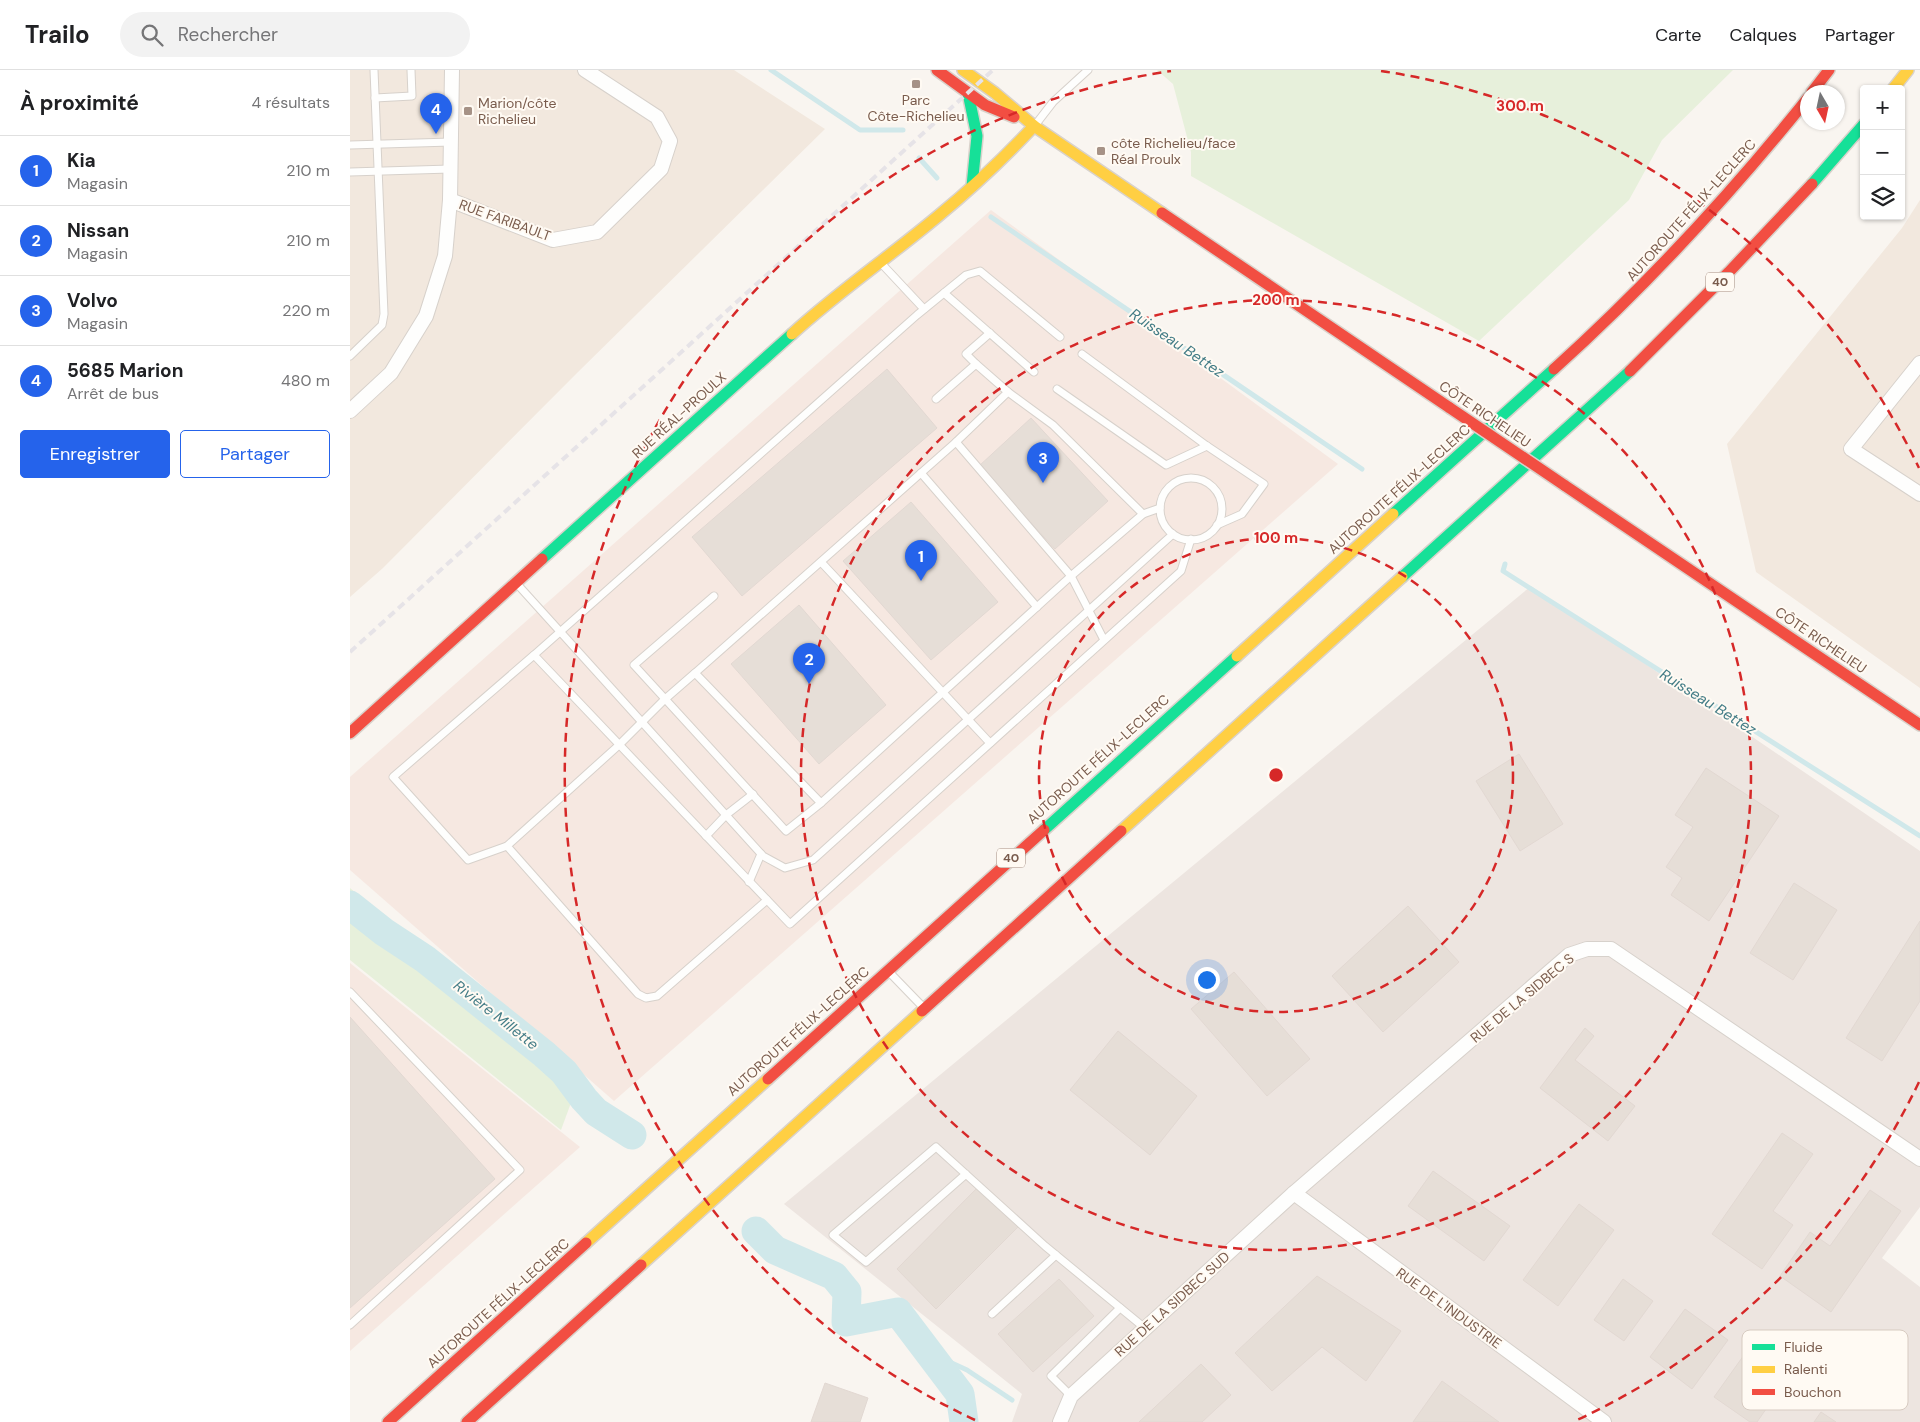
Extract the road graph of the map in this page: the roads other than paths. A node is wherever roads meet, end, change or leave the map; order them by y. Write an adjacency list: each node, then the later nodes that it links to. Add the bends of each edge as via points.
1 (374, 70): 13 (lane)
2 (411, 70): 13 (lane, via 412,96)
3 (452, 70): 17 (street)
4 (585, 70): 24 (street, RUE FARIBAULT, via 657,117 670,141 661,169 598,232 553,240)
5 (937, 70): 12 (main road, CÔTE RICHELIEU)
6 (963, 70): 15 (main road, CÔTE RICHELIEU)
7 (1088, 70): 15 (lane, via 1053,102)
8 (1829, 70): 10 (main road)
9 (1908, 70): 11 (main road)
10 (1817, 85)
11 (1896, 85)
12 (968, 93): 15 (main road, CÔTE RICHELIEU); 23 (main road, via 976,136)
13 (375, 98): 18 (lane)
14 (1800, 108): 74 (main road, AUTOROUTE FÉLIX-LECLERC / 40, via 1720,204 1603,324)
15 (1034, 126): 23 (main road, RUE RÉAL-PROULX); 62 (main road, CÔTE RICHELIEU, bridge)
16 (1860, 129): 76 (main road, 40, via 1743,259 1645,357)
17 (451, 142): 18 (lane); 20 (street)
18 (377, 144): 19 (lane); 21 (lane)
19 (350, 145)
20 (450, 169): 21 (lane); 24 (street)
21 (378, 171): 22 (lane); 31 (lane, via 384,314 382,325)
22 (350, 172)
23 (972, 186): 25 (main road, RUE RÉAL-PROULX)
24 (450, 200): 38 (street, via 445,256 426,316 391,373)
25 (880, 262): 27 (lane); 50 (main road, RUE RÉAL-PROULX, via 805,322)
26 (944, 293): 27 (lane); 28 (lane); 29 (lane, via 966,275 980,271)
27 (924, 310): 54 (lane)
28 (990, 333): 33 (lane, via 966,354); 34 (lane)
29 (1060, 337)
30 (1082, 354): 40 (lane)
31 (350, 356)
32 (1920, 362): 42 (street, via 1850,449)
33 (976, 364): 36 (lane); 37 (lane)
34 (1034, 372)
35 (1058, 389): 40 (lane, via 1166,465)
36 (1008, 392): 39 (lane); 44 (lane, via 1053,425)
37 (936, 399)
38 (350, 410)
39 (956, 442): 41 (lane); 49 (lane)
40 (1206, 446): 45 (lane, via 1264,484 1242,514)
41 (921, 473): 48 (lane); 52 (lane)
42 (1920, 494)
43 (1160, 508): 44 (lane); 45 (lane, via 1161,498 1174,482 1194,478 1204,481 1218,495 1221,505); 46 (lane, via 1161,518)
44 (1143, 514): 49 (lane)
45 (1217, 525): 47 (lane, via 1201,538)
46 (1172, 534): 47 (lane); 53 (lane)
47 (1191, 539): 55 (lane, via 1180,571)
48 (821, 562): 57 (lane); 58 (lane)
49 (1071, 576): 52 (lane); 53 (lane)
50 (516, 583): 54 (lane); 63 (main road, RUE RÉAL-PROULX)
51 (714, 596): 59 (lane, via 634,665)
52 (1037, 607): 58 (lane)
53 (1089, 610): 55 (lane); 60 (lane)
54 (560, 631): 56 (lane); 61 (lane)
55 (1104, 640): 64 (lane)
56 (534, 656): 65 (lane); 70 (lane, via 392,777 468,860)
57 (695, 673): 59 (lane); 67 (lane)
58 (943, 692): 60 (lane); 67 (lane)
59 (664, 700): 61 (lane); 66 (lane)
60 (968, 719): 64 (lane); 71 (lane, via 813,860 785,868)
61 (642, 722): 65 (lane); 68 (lane)
62 (1920, 725)
63 (350, 733)
64 (990, 743): 73 (lane, via 790,924)
65 (619, 746): 69 (lane); 70 (lane)
66 (753, 794): 67 (lane, via 786,831); 68 (lane)
67 (821, 803)
68 (726, 815): 69 (lane); 71 (lane)
69 (706, 836): 72 (lane)
70 (507, 846): 73 (lane, via 638,994 646,998 657,996)
71 (761, 854): 72 (lane)
72 (749, 882): 73 (lane)
73 (767, 900)
74 (888, 971): 76 (lane); 86 (main road, AUTOROUTE FÉLIX-LECLERC / 40)
75 (350, 992): 83 (lane, via 520,1170)
76 (924, 1008): 87 (main road, 40)
77 (1920, 1160): 79 (street, RUE DE LA SIDBEC S, via 1611,949 1587,949 1569,955)
78 (966, 1174): 78 (lane, via 936,1146 833,1235 866,1262); 80 (lane)
79 (1294, 1193): 84 (street, RUE DE LA SIDBEC SUD); 89 (street, RUE DE L'INDUSTRIE)
80 (1056, 1255): 81 (lane); 82 (lane)
81 (1120, 1308): 84 (lane); 85 (lane, via 1051,1376)
82 (992, 1314)
83 (350, 1326)
84 (1146, 1328): 85 (street, RUE DE LA SIDBEC SUD)
85 (1071, 1396): 88 (street, RUE DE LA SIDBEC SUD)
86 (388, 1422)
87 (467, 1422)
88 (1060, 1422)
89 (1604, 1422)

